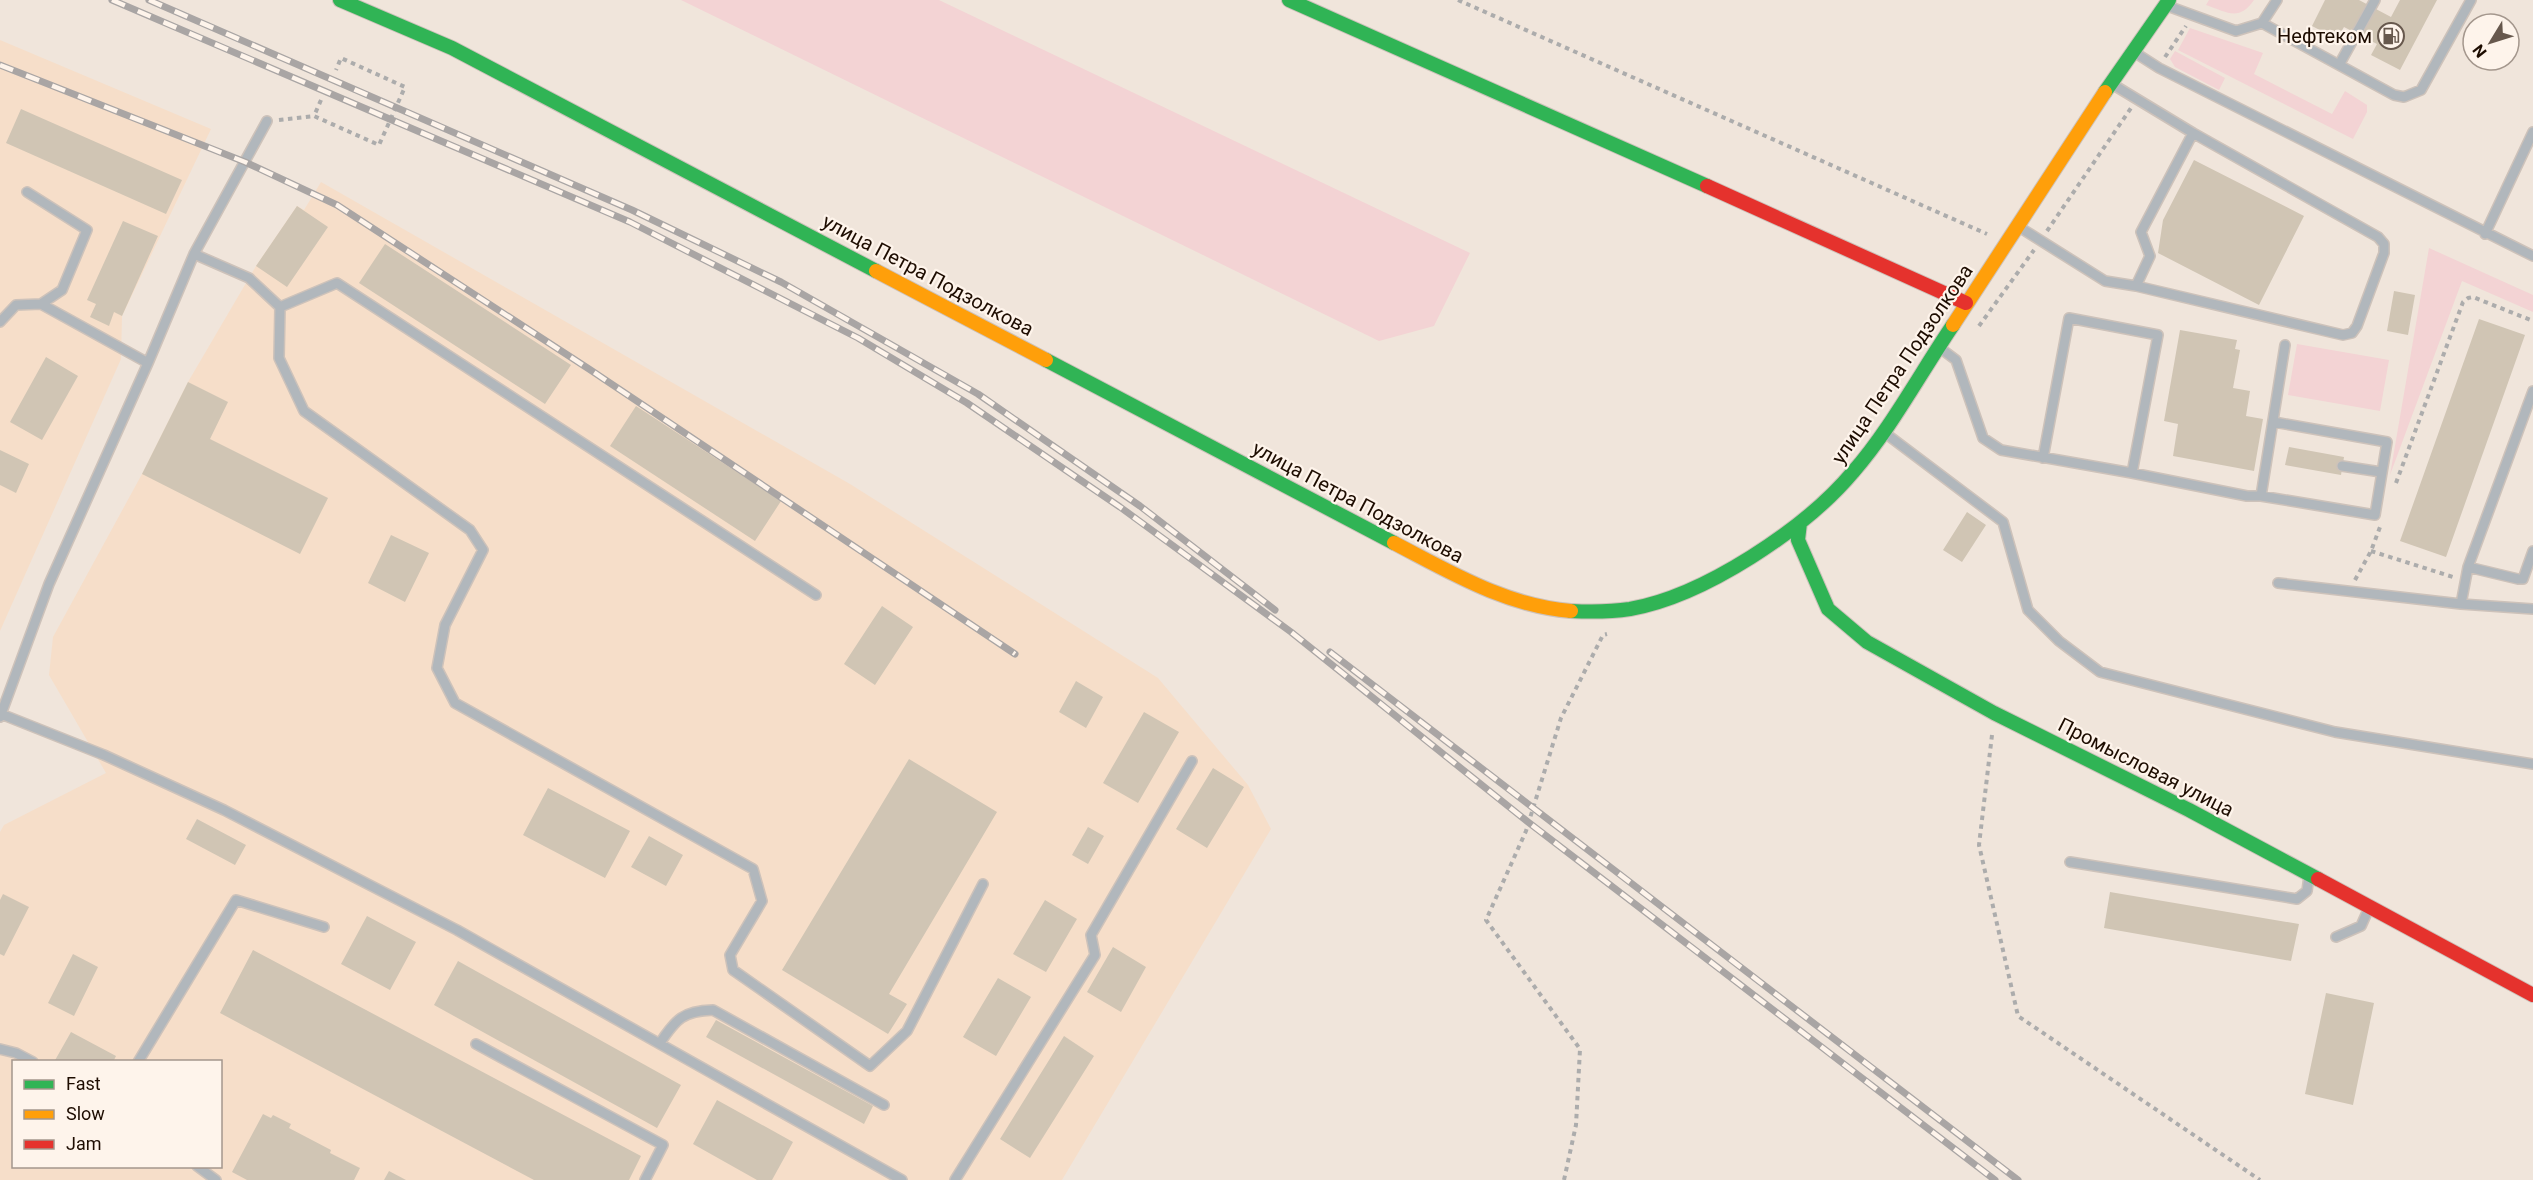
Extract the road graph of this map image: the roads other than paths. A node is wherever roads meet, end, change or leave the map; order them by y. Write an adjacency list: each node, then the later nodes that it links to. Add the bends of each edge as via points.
1 (340, 0): 35 (street, улица Петра Подзолкова, via 463,53 1471,583 1540,607 1627,610 1664,599 1728,570)
2 (1289, 0): 20 (street)
3 (2277, 0): 7 (lane)
4 (2375, 0): 9 (lane)
5 (2471, 0): 9 (lane, via 2421,90 2404,97 2394,95)
6 (2167, 2): 7 (lane, via 2236,31); 8 (street, улица Петра Подзолкова)
7 (2262, 23): 9 (lane)
8 (2134, 51): 10 (street, улица Петра Подзолкова); 16 (lane, via 2159,68)
9 (2339, 65)
10 (2111, 83): 12 (lane); 15 (street, улица Петра Подзолкова)
11 (267, 121): 17 (lane)
12 (2193, 133): 19 (lane, via 2141,232 2150,256); 19 (lane, via 2378,237 2385,253 2357,326 2352,333 2343,335)
13 (2532, 138): 16 (lane)
14 (27, 192): 21 (lane, via 87,230 62,290)
15 (2017, 226): 19 (lane, via 2105,281); 20 (street, улица Петра Подзолкова)
16 (2485, 234): 18 (lane)
17 (194, 254): 22 (lane, via 249,278); 26 (lane)
18 (2533, 256)
19 (2136, 286)
20 (1966, 303): 25 (street, улица Петра Подзолкова)
21 (40, 304): 23 (lane, via 16,305); 26 (lane)
22 (280, 307): 39 (lane, via 337,283); 47 (lane, via 279,358 304,411 470,530 483,550 445,625 437,668 455,703 753,869 762,901 730,955 733,970 870,1066 907,1031)
23 (0, 322)
24 (2285, 345): 28 (lane)
25 (1938, 346): 29 (street, улица Петра Подзолкова); 30 (lane, via 1956,360 1983,438 2001,450)
26 (148, 363): 42 (lane, via 49,584)
27 (2533, 391): 37 (lane)
28 (2274, 422): 32 (lane, via 2387,442); 34 (lane)
29 (1883, 431): 35 (street, улица Петра Подзолкова, via 1852,474); 44 (lane, via 2003,522 2028,610 2059,641 2100,672 2335,732)
30 (2043, 458): 33 (lane); 33 (lane, via 2069,318 2158,335)
31 (2342, 466): 32 (lane)
32 (2381, 472): 34 (lane, via 2375,514)
33 (2132, 473): 34 (lane)
34 (2261, 496)
35 (1800, 523): 46 (street, Промысловая улица, via 1798,540 1828,609 1867,642 1994,714)
36 (2533, 551): 37 (lane, via 2523,579)
37 (2468, 567): 40 (lane)
38 (2278, 583): 40 (lane)
39 (816, 595)
40 (2461, 604): 41 (lane)
41 (2533, 609)
42 (1, 716): 52 (lane, via 104,755 224,810 457,930)
43 (1192, 761): 62 (lane, via 1091,935 1095,955)
44 (2533, 764)
45 (2070, 862): 46 (lane, via 2297,899 2307,891)
46 (2310, 874): 48 (street, Промысловая улица)
47 (983, 884)
48 (2370, 906): 50 (lane, via 2361,926); 51 (street, Промысловая улица)
49 (324, 927): 56 (lane, via 236,900)
50 (2336, 937)
51 (2533, 995)
52 (660, 1043): 57 (lane, via 673,1024 693,1011 713,1010); 61 (lane)
53 (476, 1044): 60 (lane, via 663,1145)
54 (0, 1049): 55 (lane)
55 (29, 1060)
56 (139, 1060)
57 (884, 1105)
58 (198, 1168): 59 (lane)
59 (216, 1180)
60 (645, 1180)
61 (902, 1180)
62 (955, 1180)

